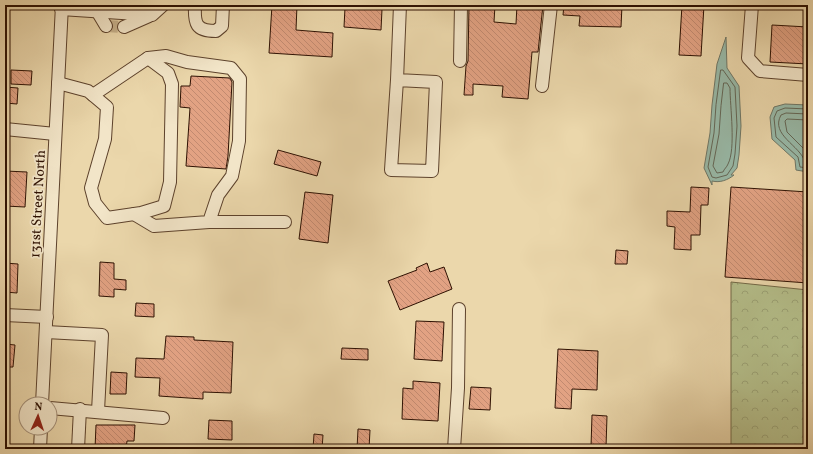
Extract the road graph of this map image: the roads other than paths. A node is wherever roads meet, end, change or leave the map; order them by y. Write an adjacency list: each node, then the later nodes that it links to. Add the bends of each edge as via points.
1 (195, 5): 2 (street, via 194,20 199,28 206,31 216,31 222,26)
2 (223, 5)
3 (400, 5): 15 (street)
4 (461, 5): 13 (street)
5 (551, 5): 17 (street)
6 (752, 5): 14 (street, via 748,58 760,71)
7 (62, 7): 8 (street); 16 (street, 131st Street North)
8 (108, 9): 9 (street); 10 (street)
9 (154, 9): 11 (street)
10 (106, 26)
11 (124, 27)
12 (148, 58): 18 (street); 21 (street, via 168,73 172,84 170,182 164,206); 22 (street, via 166,56 187,62 231,68 240,79 239,141 232,176 218,195)
13 (460, 61)
14 (808, 75)
15 (397, 80): 15 (street, via 391,170 432,171 436,82)
16 (58, 83): 18 (street, via 88,91); 20 (street, 131st Street North)
17 (542, 86)
18 (93, 95): 21 (street, via 107,107 105,138 91,188 95,203 107,218)
19 (5, 130): 20 (street)
20 (55, 134): 26 (street, 131st Street North)
21 (134, 214): 22 (street, via 154,226)
22 (209, 222): 23 (street)
23 (285, 222)
24 (459, 309): 36 (street)
25 (5, 315): 26 (street)
26 (47, 318): 27 (street, 131st Street North)
27 (46, 332): 28 (street, 131st Street North); 31 (street, via 102,335)
28 (42, 396)
29 (58, 408): 30 (street)
30 (80, 409): 31 (street); 35 (street)
31 (98, 411): 32 (street)
32 (163, 418)
33 (41, 436): 34 (street)
34 (40, 449)
35 (78, 449)
36 (454, 449)

